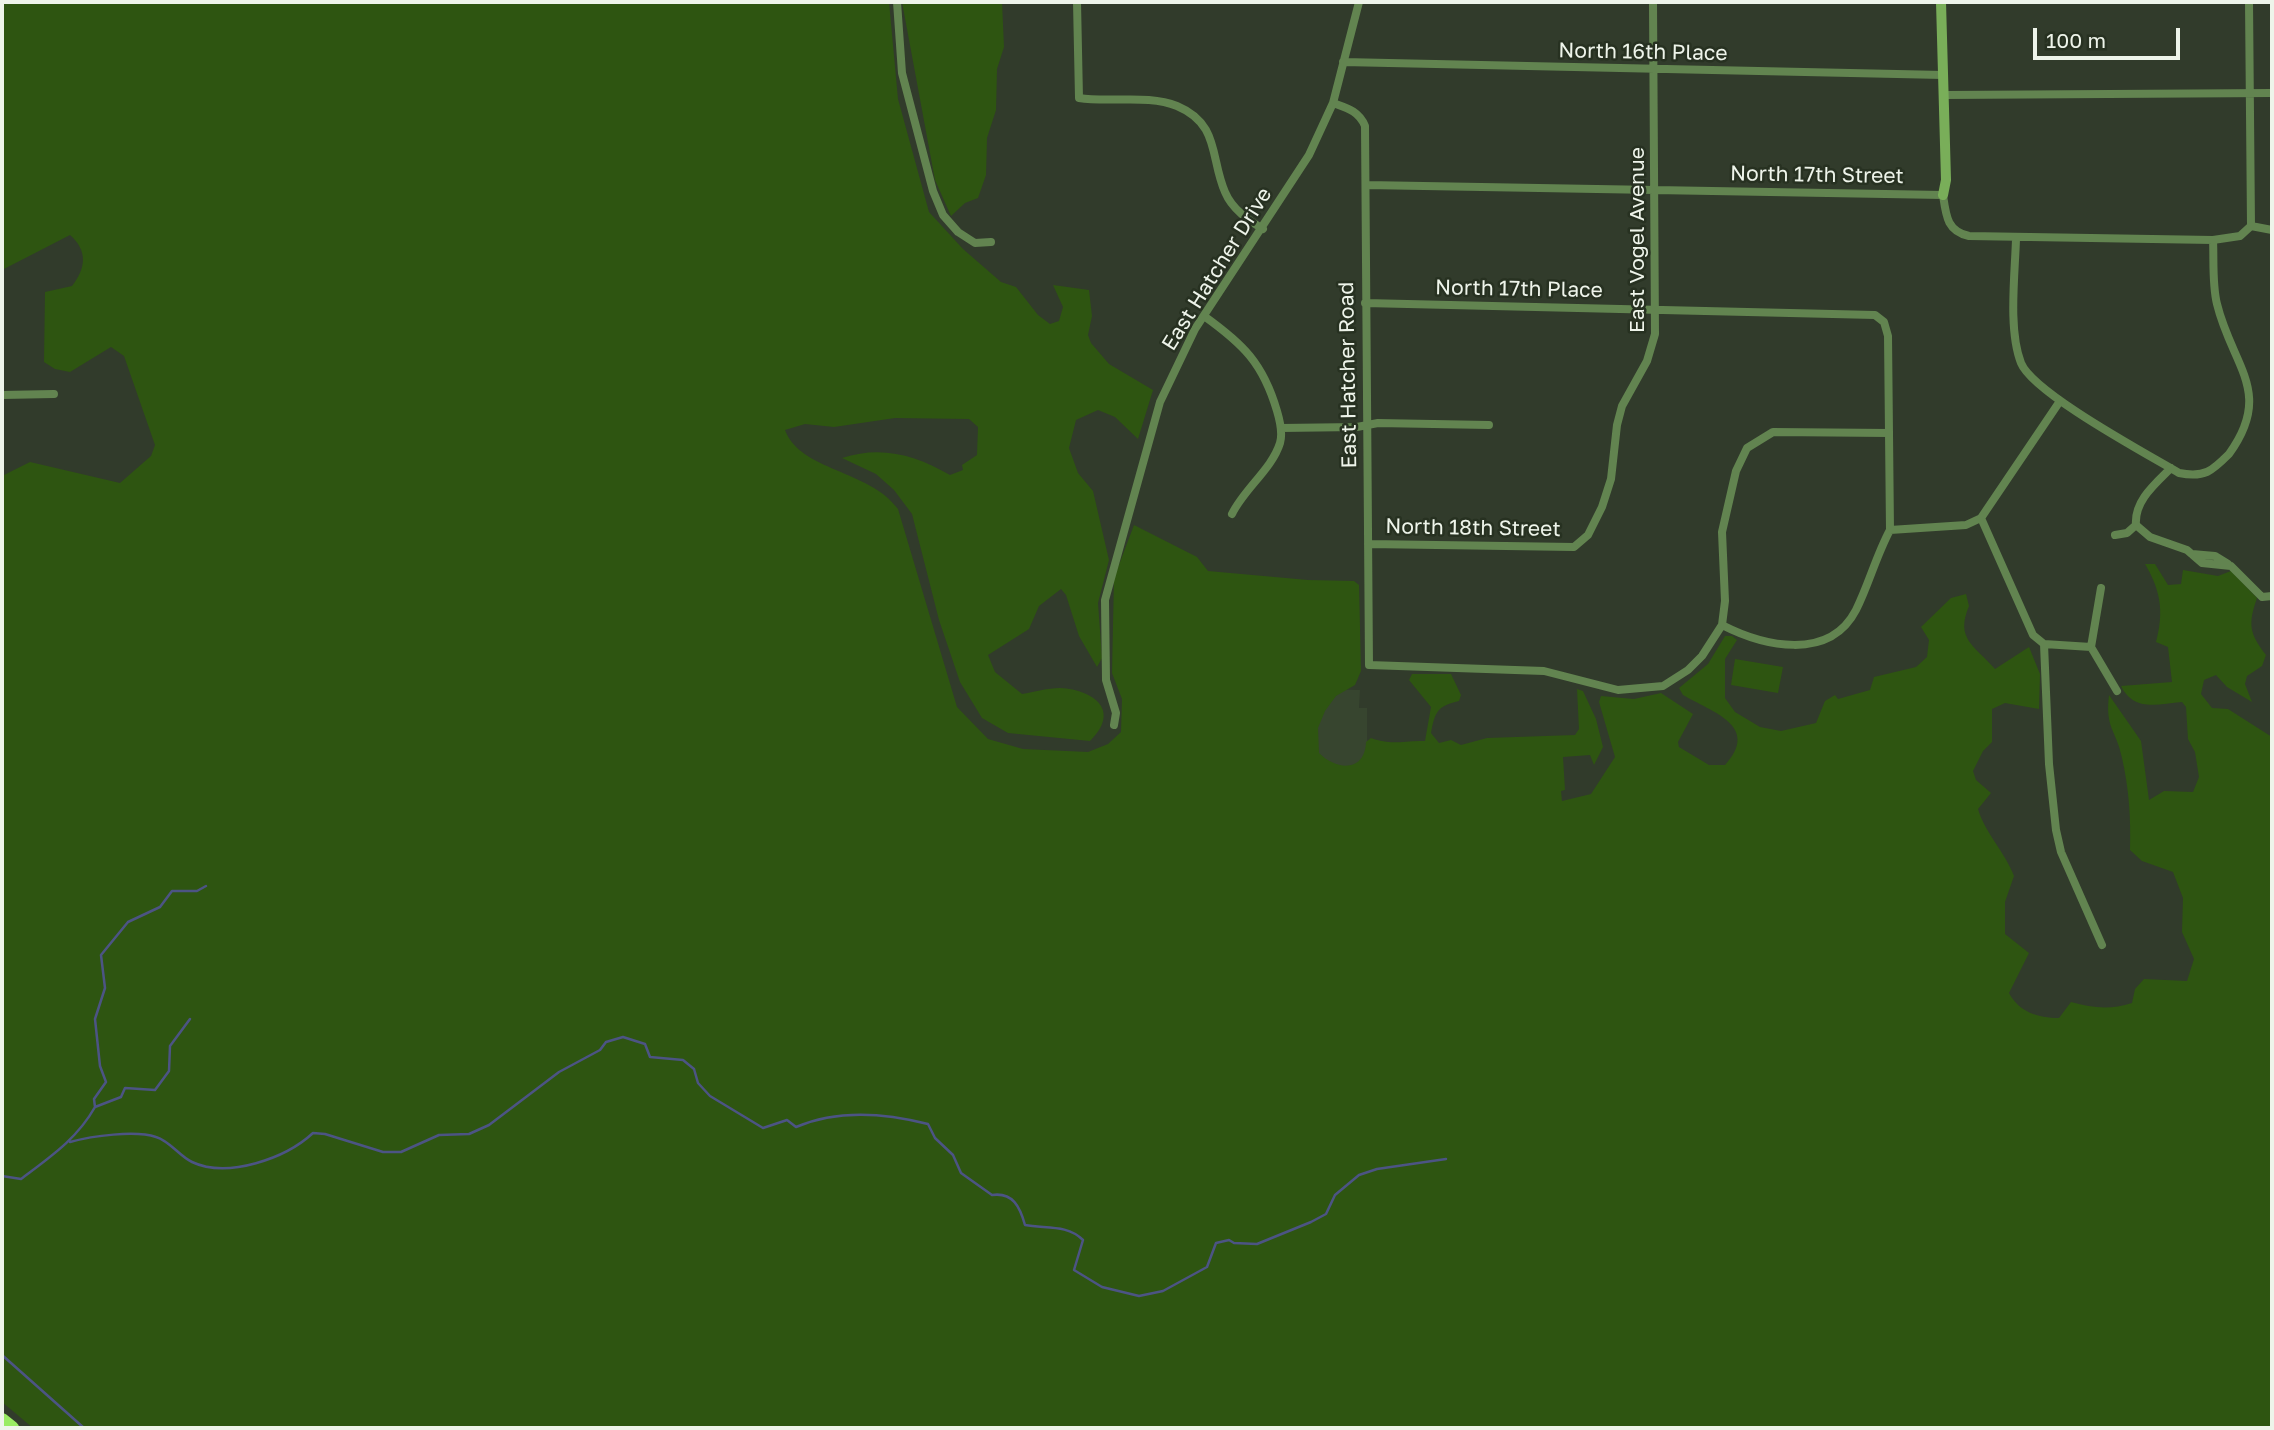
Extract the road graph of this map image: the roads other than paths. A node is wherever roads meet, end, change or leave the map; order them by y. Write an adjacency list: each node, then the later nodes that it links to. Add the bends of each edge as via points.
1 (897, 2): 22 (street, via 902,73 933,191 943,215 958,232 975,243)
2 (1077, 2): 18 (street, via 1079,98 1161,102 1189,113 1215,146 1225,192 1236,209)
3 (1359, 2): 7 (street, East Hatcher Drive)
4 (1653, 2): 8 (street, East Vogel Avenue)
5 (1941, 2): 9 (street)
6 (2249, 2): 12 (street)
7 (1343, 62): 8 (street, North 16th Place); 13 (street, East Hatcher Drive)
8 (1654, 69): 9 (street, North 16th Place); 15 (street, East Vogel Avenue)
9 (1943, 75): 11 (street)
10 (2272, 93): 12 (street)
11 (1944, 94): 12 (street); 16 (street, via 1946,180)
12 (2250, 94): 17 (street)
13 (1333, 103): 14 (street, East Hatcher Road, via 1361,117 1365,126); 18 (street, East Hatcher Drive, via 1309,155)
14 (1366, 185): 15 (street, North 17th Street); 23 (street, East Hatcher Road)
15 (1656, 190): 16 (street, North 17th Street); 24 (street, East Vogel Avenue)
16 (1942, 195): 20 (street, via 1948,223 1957,234)
17 (2251, 226): 19 (street); 21 (street, via 2240,236)
18 (1263, 229): 25 (street, East Hatcher Drive)
19 (2272, 230)
20 (2015, 239): 21 (street); 28 (street, via 2018,355 2027,373)
21 (2213, 240): 33 (street, via 2216,300 2223,325 2253,378 2257,401 2248,431 2210,474 2196,477)
22 (991, 242)
23 (1365, 303): 24 (street, North 17th Place); 30 (street, East Hatcher Road)
24 (1656, 310): 32 (street, North 17th Place, via 1868,314 1881,318 1888,337); 40 (street, East Vogel Avenue, via 1653,348 1622,406 1604,503)
25 (1204, 316): 31 (street, via 1251,354 1273,397); 47 (street, East Hatcher Drive, via 1160,402 1105,600 1106,680 1116,713)
26 (54, 394): 27 (street)
27 (2, 395)
28 (2060, 401): 33 (street); 35 (street)
29 (1489, 425): 30 (street)
30 (1366, 426): 31 (street); 39 (street, East Hatcher Road)
31 (1281, 428): 34 (street, via 1273,455)
32 (1889, 433): 37 (street); 43 (street, via 1773,432 1746,448 1722,532)
33 (2171, 468): 36 (street, via 2146,494)
34 (1232, 514)
35 (1981, 518): 37 (street, via 1966,525); 44 (street, via 2033,635)
36 (2136, 525): 38 (street); 42 (street, via 2150,537 2192,554 2215,556 2262,597)
37 (1890, 530): 43 (street, via 1852,617 1821,642 1769,643)
38 (2115, 535)
39 (1368, 544): 40 (street, North 18th Street); 43 (street, East Hatcher Road, via 1369,665 1544,671 1636,691 1663,686 1688,670)
40 (1578, 546)
41 (2101, 589): 45 (street)
42 (2272, 596)
43 (1722, 625)
44 (2044, 644): 45 (street); 48 (street, via 2056,830)
45 (2091, 648): 46 (street)
46 (2117, 691)
47 (1114, 725)
48 (2102, 946)
49 (2, 1420): 50 (highway)
50 (12, 1428)

